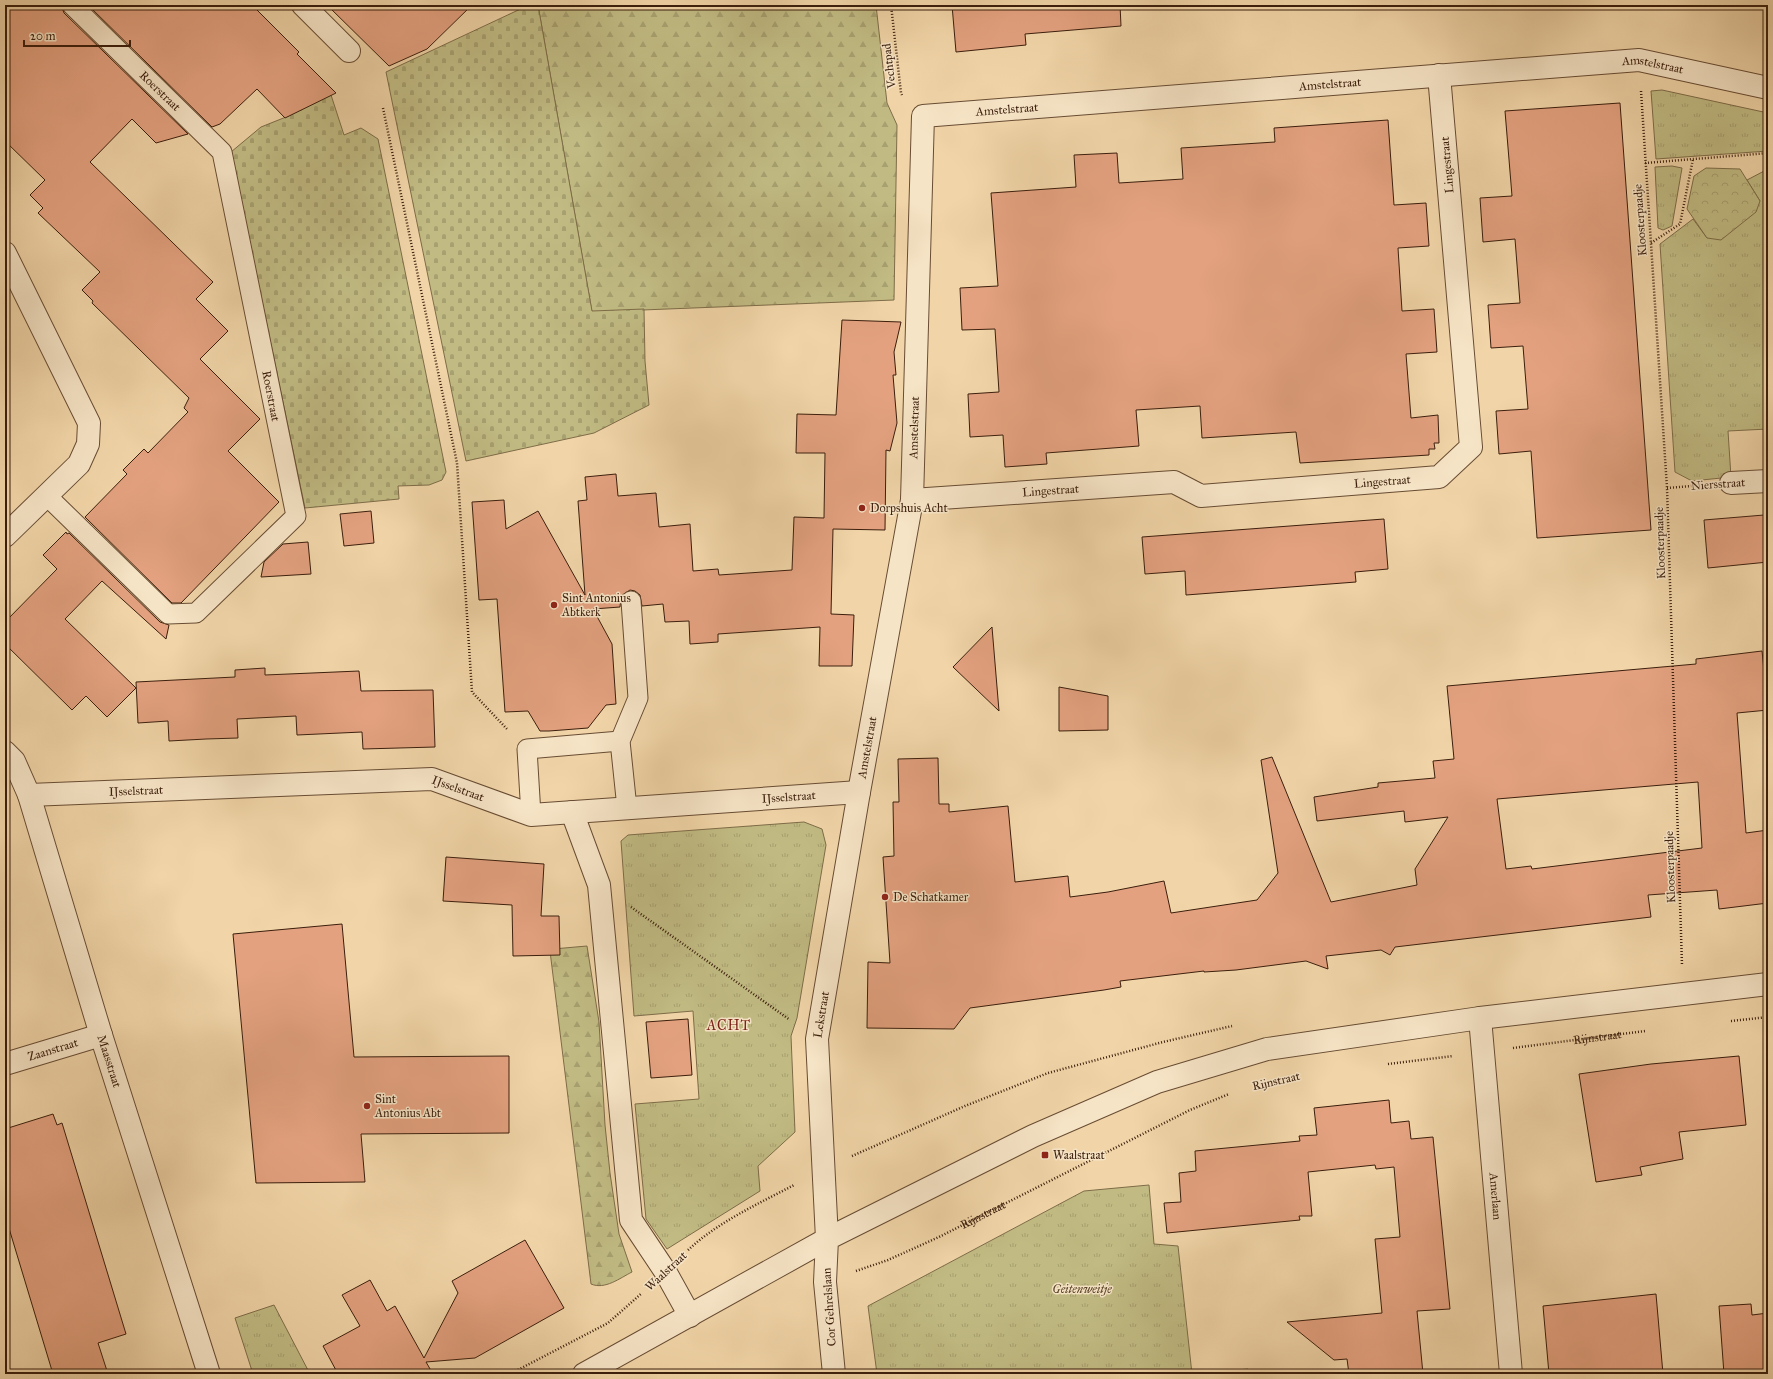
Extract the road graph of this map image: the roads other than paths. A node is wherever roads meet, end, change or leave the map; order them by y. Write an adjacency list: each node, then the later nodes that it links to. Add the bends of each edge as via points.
1 (72, 5): 9 (lane, Roerstraat, via 222,152 296,516 196,613 168,614)
2 (303, 5): 3 (street)
3 (349, 51)
4 (1439, 75): 5 (street, Amstelstraat, via 1639,60); 10 (street, Amstelstraat, via 923,116); 10 (street, Lingestraat, via 1471,447 1439,477 1201,496 1174,482)
5 (1768, 88)
6 (5, 253): 9 (street, via 89,423 88,444 79,464)
7 (1768, 481): 8 (street, Niersstraat)
8 (1732, 483)
9 (47, 496): 11 (street)
10 (912, 500): 15 (street, Amstelstraat)
11 (5, 536)
12 (631, 601): 13 (lane, via 638,698)
13 (620, 741): 17 (lane); 19 (lane, via 527,749)
14 (5, 752): 16 (street, Maasstraat, via 14,761)
15 (859, 792): 17 (street, IJsselstraat); 24 (street, Lekstraat, via 817,1039)
16 (29, 795): 19 (street, IJsselstraat, via 432,779); 22 (street, Maasstraat)
17 (627, 808): 18 (street, IJsselstraat)
18 (572, 812): 19 (street, IJsselstraat); 25 (street, via 599,885 631,1220 665,1271)
19 (531, 815)
20 (1768, 984): 21 (street)
21 (1480, 1018): 24 (street, via 1267,1049 1157,1082 1033,1136); 29 (street, Amerlaan)
22 (101, 1035): 23 (street, Zaanstraat); 26 (street, Maasstraat)
23 (5, 1064)
24 (827, 1239): 25 (street); 28 (street, Cor Gehrelslaan, via 825,1282)
25 (690, 1316): 27 (street)
26 (209, 1374)
27 (584, 1374)
28 (834, 1374)
29 (1511, 1374)

